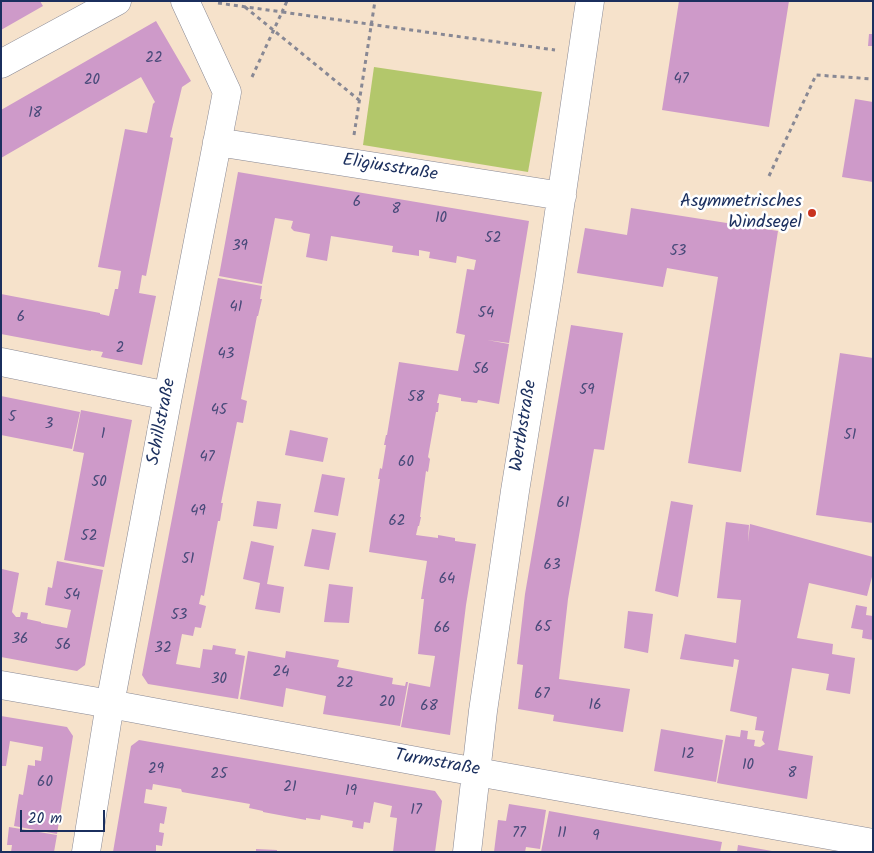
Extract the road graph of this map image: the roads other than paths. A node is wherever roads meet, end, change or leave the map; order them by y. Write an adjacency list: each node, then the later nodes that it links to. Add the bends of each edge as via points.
1 (117, 1): 4 (street)
2 (590, 1): 6 (street, Werthstraße)
3 (198, 2): 5 (street, Schillstraße, via 227,92)
4 (1, 64)
5 (217, 142): 6 (street, Eligiusstraße); 8 (street, Schillstraße)
6 (562, 196): 11 (street, Werthstraße, via 515,491)
7 (1, 362): 8 (street)
8 (168, 396): 10 (street, Schillstraße)
9 (1, 686): 10 (street, Turmstraße)
10 (110, 704): 11 (street, Turmstraße); 13 (street, Schillstraße)
11 (476, 771): 12 (street, Turmstraße); 14 (street, Werthstraße)
12 (873, 843)
13 (86, 852)
14 (467, 852)

